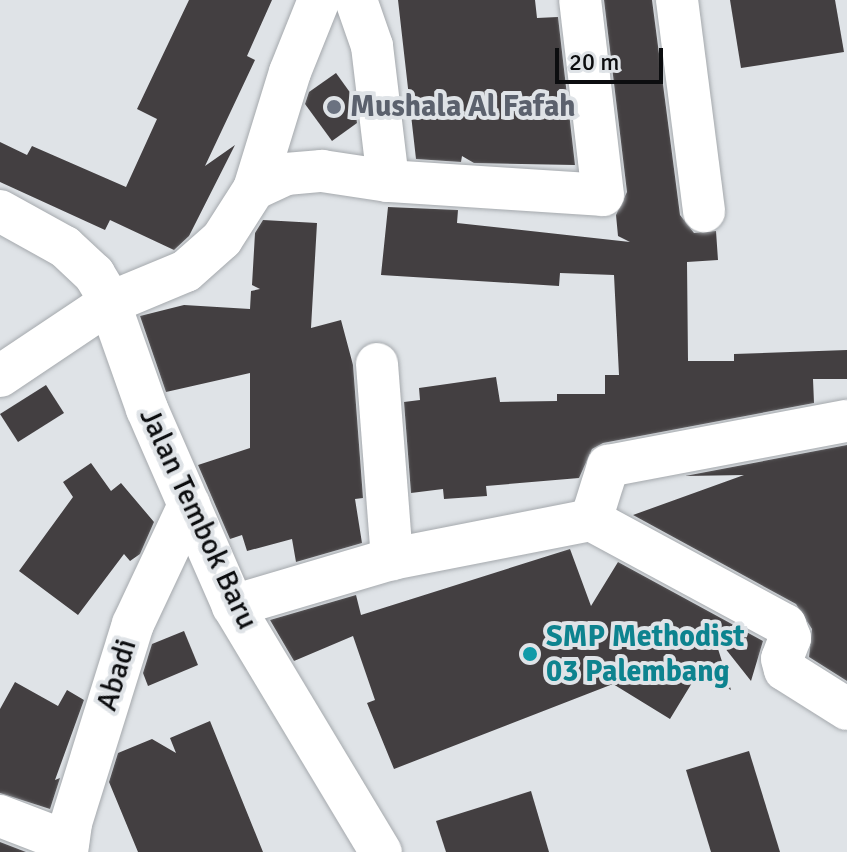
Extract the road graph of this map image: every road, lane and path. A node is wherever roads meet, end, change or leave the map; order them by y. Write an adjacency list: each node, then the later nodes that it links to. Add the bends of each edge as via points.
1 (319, 0): 6 (street, via 290,72)
2 (356, 0): 5 (street, via 372,46)
3 (580, 0): 5 (street, via 603,195)
4 (677, 0): 8 (street)
5 (388, 181): 6 (street, via 322,171 286,174)
6 (254, 189): 9 (street, via 222,239 186,271)
7 (0, 211): 9 (street, Jalan Tembok Baru, via 65,247 94,274)
8 (704, 211)
9 (109, 303): 11 (street); 13 (street, Jalan Tembok Baru)
10 (377, 364): 15 (street)
11 (0, 376)
12 (847, 421): 14 (street, via 608,466)
13 (189, 505): 16 (street, Jalan Tembok Baru); 19 (street, Abadi, via 133,624)
14 (591, 520): 15 (street); 17 (street, via 785,625 790,638 782,659 785,670)
15 (392, 559): 16 (street)
16 (233, 606): 20 (street, Jalan Tembok Baru)
17 (847, 709)
18 (0, 816): 19 (street)
19 (68, 847)
20 (381, 852)

